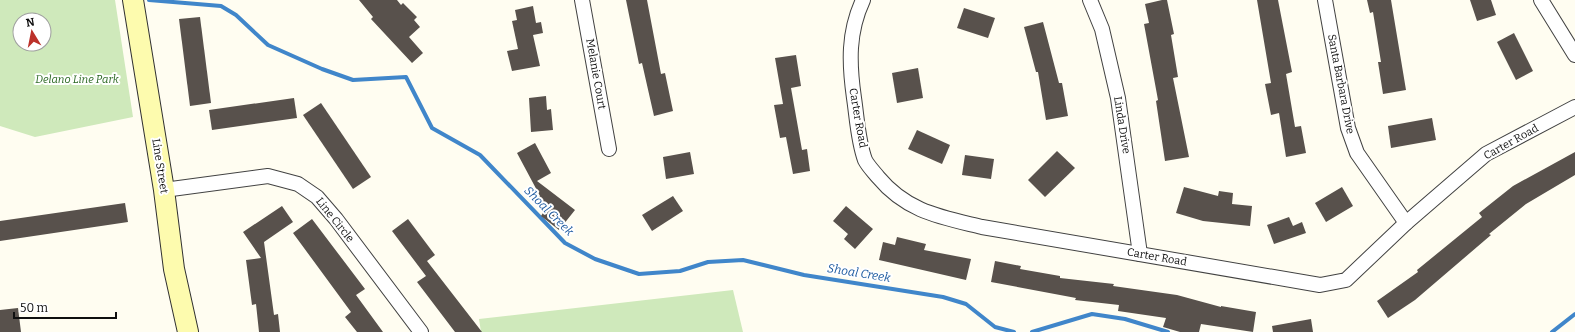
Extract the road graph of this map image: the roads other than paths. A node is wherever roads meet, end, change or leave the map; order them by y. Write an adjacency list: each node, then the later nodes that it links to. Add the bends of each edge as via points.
1 (582, 0): 9 (street, Melanie Court)
2 (863, 0): 12 (street, Carter Road, via 855,18 851,44 851,76 866,161 887,187 905,202 932,215 982,227)
3 (1090, 0): 12 (street, Linda Drive, via 1102,29 1118,98)
4 (1325, 0): 11 (street, Santa Barbara Drive, via 1348,128 1357,152)
5 (1541, 0): 7 (street)
6 (134, 6): 10 (street, Line Street)
7 (1575, 55)
8 (1575, 107): 11 (street, Carter Road, via 1486,154)
9 (609, 149)
10 (164, 190): 13 (street, Line Street, via 174,269); 14 (street, Line Circle, via 268,176 298,184 317,197 336,219)
11 (1406, 223): 12 (street, Carter Road, via 1346,280 1320,286)
12 (1140, 254)
13 (188, 332)
14 (421, 332)

